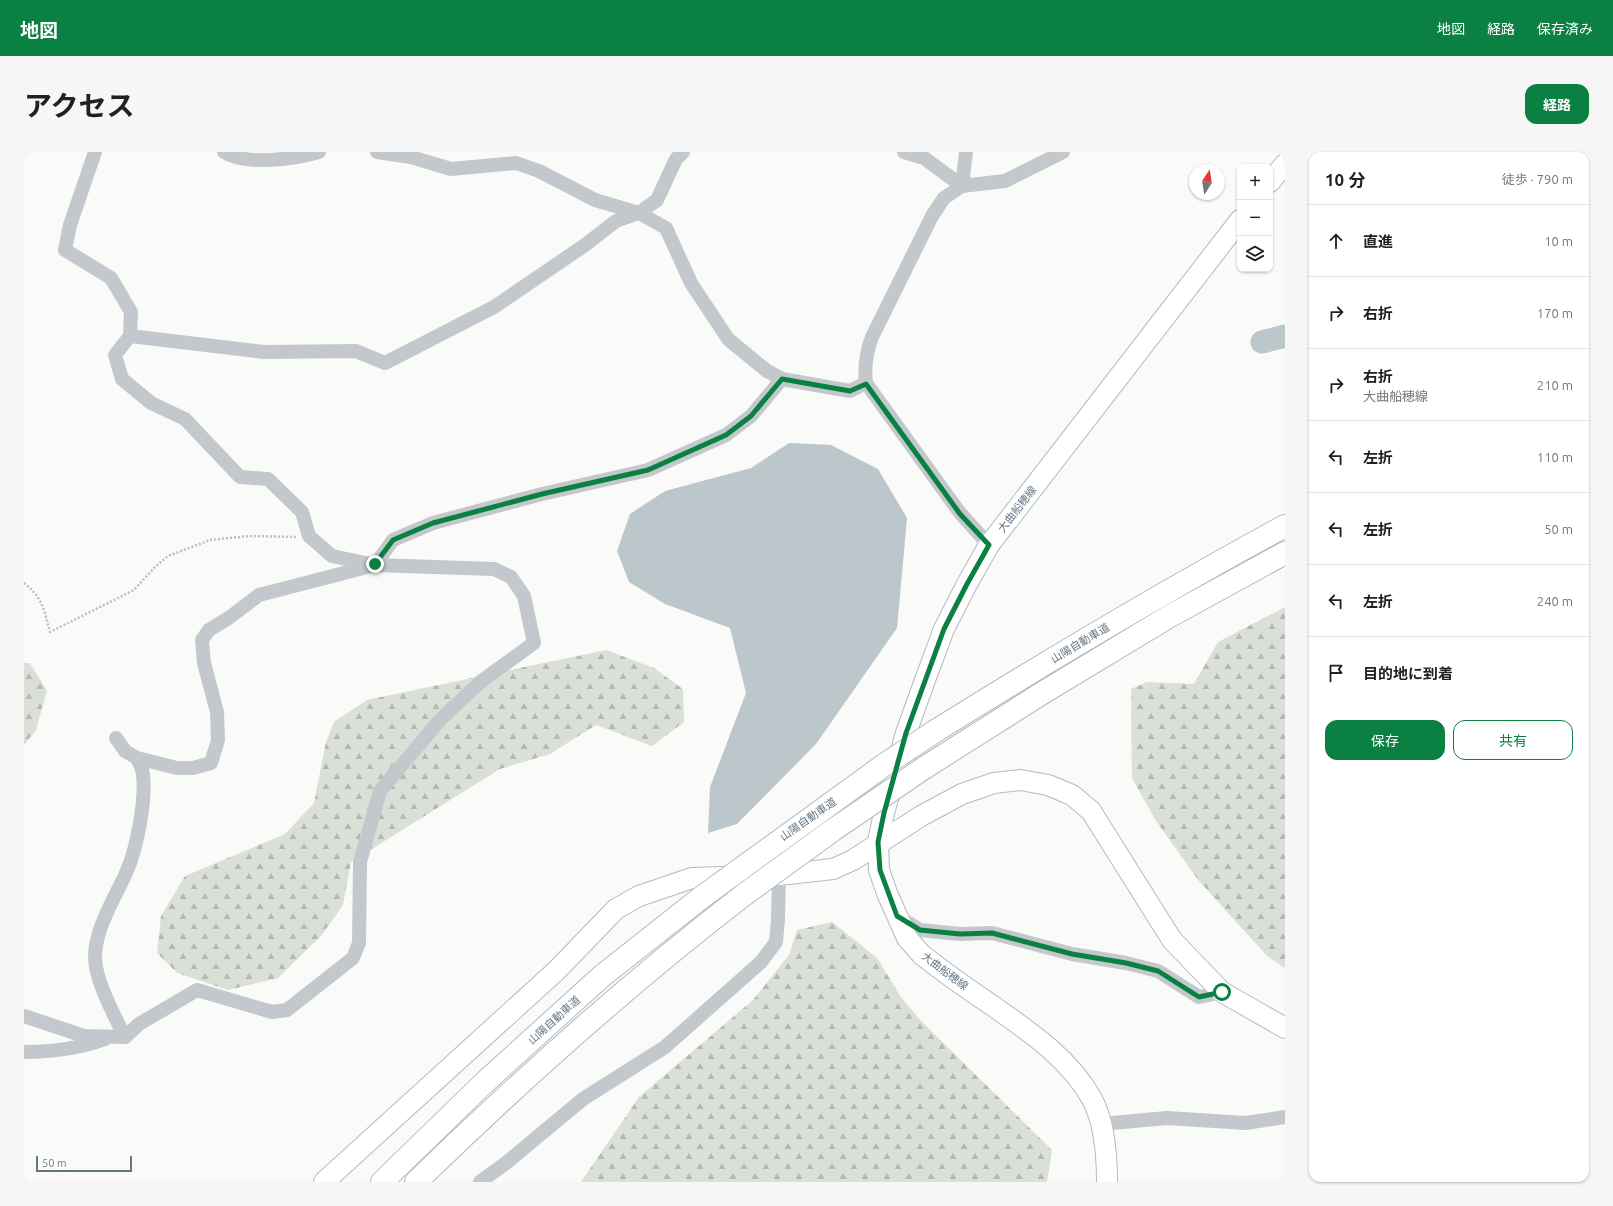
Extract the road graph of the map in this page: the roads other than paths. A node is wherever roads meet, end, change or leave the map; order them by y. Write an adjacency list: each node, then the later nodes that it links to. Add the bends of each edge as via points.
1 (95, 152): 14 (street, via 70,225 65,250 111,278 131,312)
2 (224, 152): 3 (street, via 233,158 278,159 298,158)
3 (319, 152)
4 (377, 152): 12 (street, via 410,157 451,169 516,163 539,171 595,200)
5 (684, 152): 12 (street, via 676,159 657,200)
6 (904, 152): 11 (street, via 924,158)
7 (966, 152): 11 (street)
8 (1063, 152): 11 (street, via 1005,182)
9 (1285, 164): 10 (street)
10 (1273, 178)
11 (962, 186): 16 (street, via 944,198 932,216 872,336 864,368)
12 (639, 213): 14 (street, via 616,221 586,245 494,307 385,363 356,351 264,352); 15 (street, via 666,228 691,283 728,340 767,371)
13 (1237, 224): 18 (street, 大曲船穂線)
14 (130, 336): 20 (street, via 115,355 122,379 150,403 185,419 240,477 268,479 302,512 309,536 332,556)
15 (782, 379): 16 (street, via 850,391); 20 (street, via 751,416 726,435 648,470 542,494 433,523 393,540)
16 (866, 384): 18 (street, via 960,514)
17 (1285, 526): 34 (highway, 山陽自動車道, bridge, via 1031,671 884,765 749,861 602,976 485,1082)
18 (989, 545): 23 (street, 大曲船穂線, via 944,629 906,733)
19 (1285, 553): 35 (highway, 山陽自動車道, bridge, via 1170,616 1044,692 924,768 833,830 745,894 622,992 507,1094)
20 (375, 564): 22 (street, via 259,595 209,630 202,640 204,663 217,712 218,740 211,763 193,768 177,768); 29 (street, via 494,569 511,577 524,596 534,642 479,683 440,720 380,791 360,862 359,943 353,958 287,1010 272,1012 197,990)
21 (116, 738): 22 (street, via 125,751)
22 (137, 758): 29 (street, via 144,773 136,838 127,871 106,913 97,940 96,966)
23 (878, 842): 24 (street, via 853,860 833,869); 25 (street, 大曲船穂線, via 880,870); 26 (street, via 962,794 994,783 1020,780 1048,785 1072,795 1091,811 1172,940)
24 (779, 875): 33 (street, via 692,878 639,896 616,909 556,971); 36 (street, via 776,942 761,962 665,1047 583,1099)
25 (897, 916): 26 (street, via 920,930 960,934 992,933 1072,954 1158,971 1199,997); 32 (street, 大曲船穂線, via 908,938 922,955 1033,1034 1079,1078)
26 (1222, 992): 28 (street)
27 (24, 1016): 29 (street, via 84,1036)
28 (1285, 1028)
29 (118, 1037): 30 (street, via 84,1047 52,1052)
30 (24, 1052)
31 (1285, 1117): 32 (street, via 1246,1123 1167,1118)
32 (1102, 1124): 37 (street, 大曲船穂線)
33 (324, 1182)
34 (382, 1182)
35 (416, 1182)
36 (480, 1182)
37 (1107, 1182)

